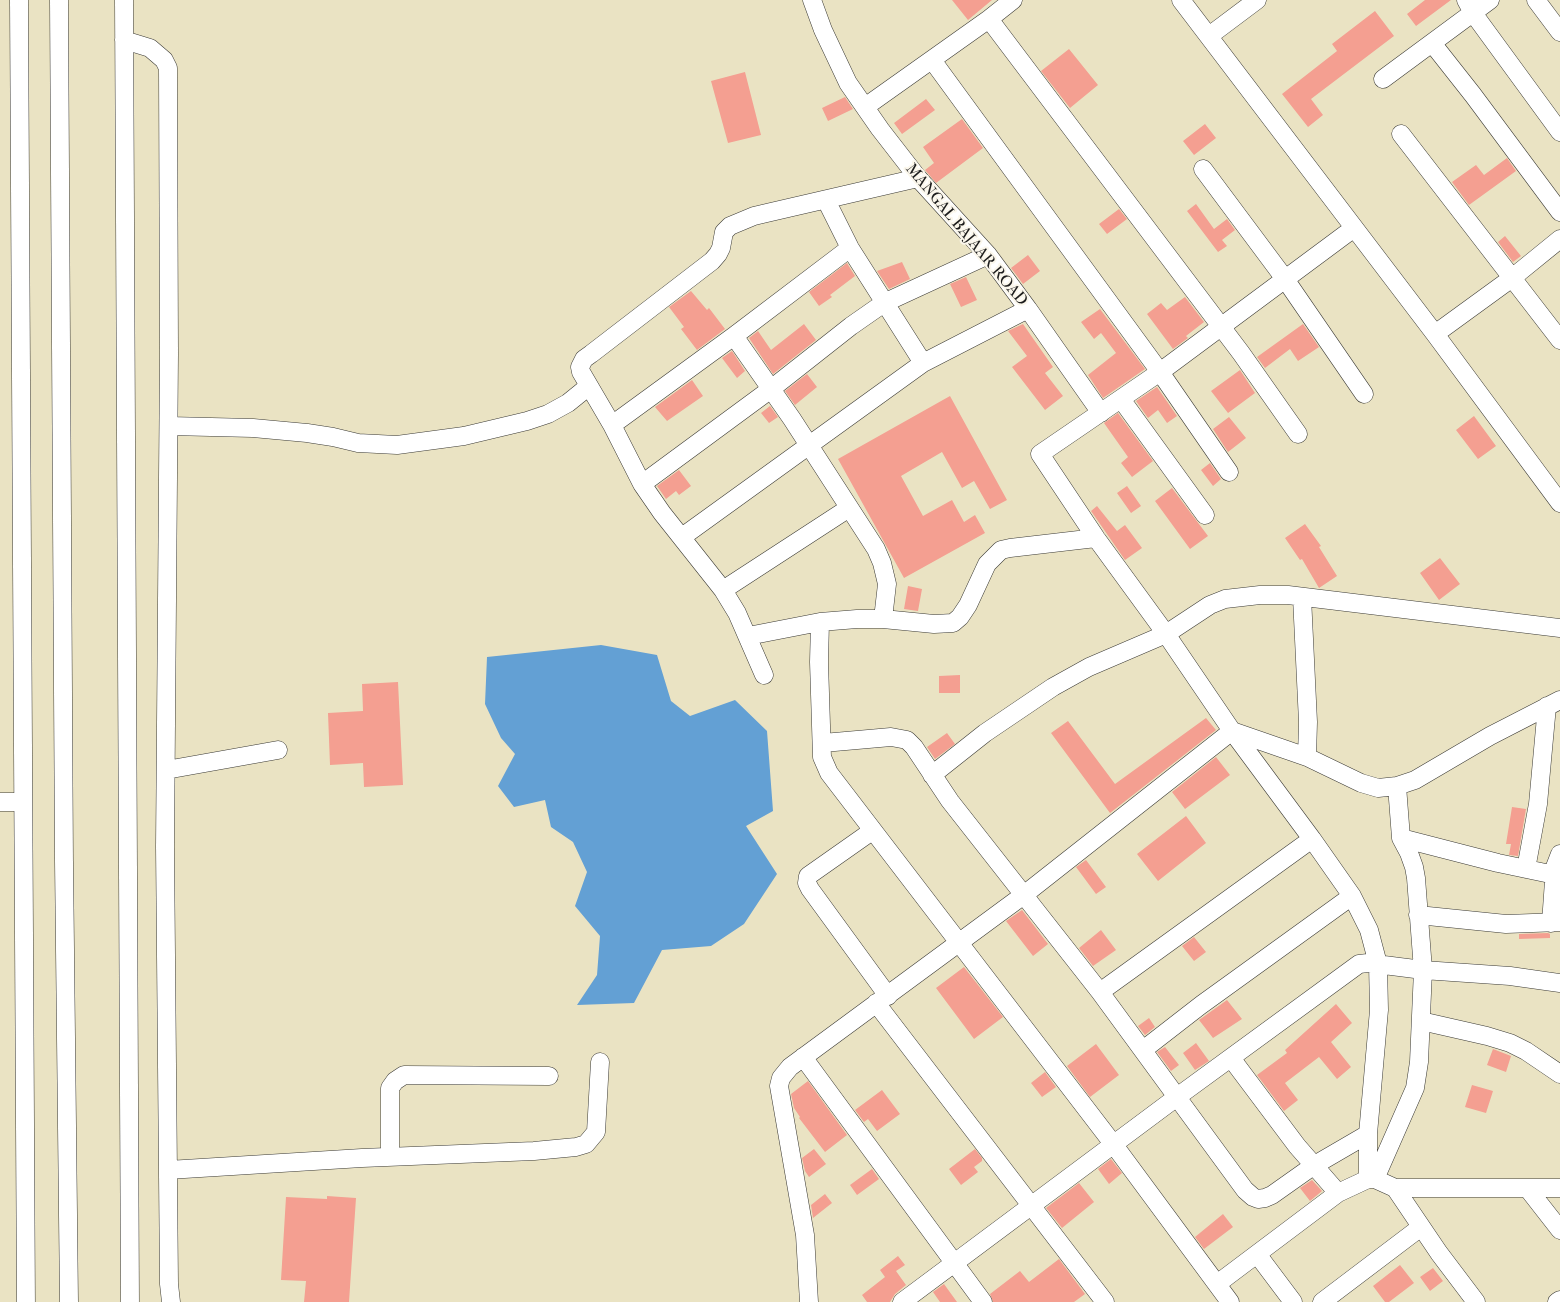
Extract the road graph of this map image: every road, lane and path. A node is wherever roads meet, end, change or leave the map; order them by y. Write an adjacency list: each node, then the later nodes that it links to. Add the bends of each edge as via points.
1 (19, 0): 72 (street)
2 (58, 0): 114 (street)
3 (124, 0): 14 (street)
4 (812, 0): 18 (street, MANGAL BAJAAR ROAD, via 834,58)
5 (1013, 0): 11 (street)
6 (1181, 0): 13 (street)
7 (1257, 0): 13 (street)
8 (1490, 0): 10 (street)
9 (1536, 0): 12 (street)
10 (1469, 6): 15 (street); 19 (street)
11 (989, 19): 16 (street); 33 (street)
12 (1560, 32)
13 (1209, 36): 25 (street)
14 (124, 40): 45 (street, via 150,48 168,68); 115 (street)
15 (1432, 43): 17 (street); 24 (street)
16 (932, 60): 18 (street); 38 (street)
17 (1383, 80)
18 (865, 107): 22 (street, MANGAL BAJAAR ROAD)
19 (1560, 132)
20 (1401, 134): 29 (street)
21 (1203, 169): 30 (street)
22 (918, 178): 23 (street); 28 (street, MANGAL BAJAAR ROAD)
23 (826, 200): 27 (street); 39 (street, via 754,216 730,226 724,232 721,248 712,261 584,359 580,367)
24 (1560, 212)
25 (1354, 228): 30 (street); 34 (street)
26 (1560, 239): 29 (street)
27 (850, 248): 31 (street); 35 (street)
28 (988, 255): 31 (street); 32 (street, MANGAL BAJAAR ROAD)
29 (1512, 278): 34 (street); 36 (street)
30 (1285, 279): 33 (street); 41 (street)
31 (884, 303): 37 (street); 40 (street)
32 (1028, 309): 37 (street); 43 (street, MANGAL BAJAAR ROAD)
33 (1221, 327): 38 (street); 46 (street)
34 (1435, 334): 50 (street)
35 (734, 336): 40 (street); 44 (street)
36 (1560, 340)
37 (924, 363): 47 (street)
38 (1160, 372): 42 (street); 48 (street)
39 (589, 386): 44 (street); 45 (street, via 548,414 527,421 464,436 397,445 358,443 307,433 253,428)
40 (771, 389): 47 (street); 49 (street)
41 (1364, 394)
42 (1121, 399): 43 (street); 52 (street)
43 (1101, 413): 54 (street, via 1040,454)
44 (612, 425): 49 (street)
45 (169, 426): 68 (street)
46 (1298, 434)
47 (808, 445): 51 (street); 53 (street)
48 (1229, 472)
49 (642, 484): 53 (street)
50 (1560, 503)
51 (849, 508): 55 (street); 57 (street, via 882,563 886,584)
52 (1205, 515)
53 (682, 537): 55 (street)
54 (1096, 538): 57 (street, via 1001,550 987,564 968,605 953,623); 60 (street)
55 (723, 590): 61 (street)
56 (1302, 597): 59 (street); 60 (street, via 1260,595 1225,599); 67 (street)
57 (883, 619): 58 (street)
58 (820, 622): 61 (street); 65 (street)
59 (1560, 628)
60 (1166, 634): 64 (street); 69 (street, via 1053,687 985,733)
61 (748, 636): 62 (street)
62 (764, 675)
63 (1554, 703): 70 (street, via 1415,780); 77 (street)
64 (1232, 731): 67 (street); 75 (street); 79 (street)
65 (822, 743): 69 (street, via 902,738 914,747); 73 (street, via 822,757 829,773)
66 (278, 750): 68 (street)
67 (1307, 757): 70 (street, via 1361,783 1378,788)
68 (166, 770): 101 (street)
69 (932, 775): 79 (street)
70 (1397, 786): 74 (street)
71 (0, 802): 72 (street)
72 (23, 802): 113 (street)
73 (872, 831): 83 (street); 88 (street, via 808,876 807,883)
74 (1401, 838): 77 (street); 81 (street, via 1414,867)
75 (1312, 839): 80 (street); 87 (street)
76 (1560, 854): 78 (street)
77 (1526, 869): 78 (street)
78 (1555, 875): 82 (street)
79 (1025, 894): 83 (street); 87 (street)
80 (1352, 896): 84 (street, via 1369,930); 90 (street)
81 (1418, 915): 82 (street, via 1506,924); 85 (street)
82 (1556, 922)
83 (959, 942): 88 (street); 98 (street)
84 (1378, 964): 85 (street); 92 (street, via 1360,964); 97 (street, via 1379,1010)
85 (1423, 970): 86 (street); 89 (street)
86 (1560, 983)
87 (1100, 992): 90 (street)
88 (882, 1000): 91 (street); 107 (street)
89 (1421, 1022): 94 (street, via 1510,1043); 102 (street, via 1416,1083)
90 (1143, 1050): 96 (street)
91 (803, 1057): 111 (street); 117 (street, via 780,1078 779,1086 805,1235)
92 (1231, 1058): 96 (street); 100 (street)
93 (600, 1062): 99 (street, via 596,1132 586,1144 534,1151)
94 (1560, 1074)
95 (549, 1076): 99 (street, via 404,1075 390,1088)
96 (1177, 1097): 98 (street); 100 (street, via 1253,1197 1265,1198)
97 (1368, 1134): 100 (street); 102 (street)
98 (1114, 1145): 107 (street); 112 (street)
99 (390, 1157): 101 (street)
100 (1313, 1166): 106 (street)
101 (168, 1170): 116 (street)
102 (1372, 1179): 103 (street); 106 (street)
103 (1395, 1188): 105 (street); 108 (street)
104 (1560, 1188): 105 (street)
105 (1528, 1189): 109 (street)
106 (1338, 1193): 110 (street)
107 (1032, 1205): 111 (street); 120 (street)
108 (1421, 1227): 123 (street); 124 (street)
109 (1560, 1230)
110 (1257, 1254): 112 (street); 122 (street)
111 (953, 1264): 118 (street); 119 (street)
112 (1217, 1284): 121 (street)
113 (26, 1302)
114 (70, 1302)
115 (130, 1302)
116 (171, 1302)
117 (809, 1302)
118 (902, 1302)
119 (983, 1302)
120 (1105, 1302)
121 (1230, 1302)
122 (1294, 1302)
123 (1322, 1302)
124 (1476, 1302)

